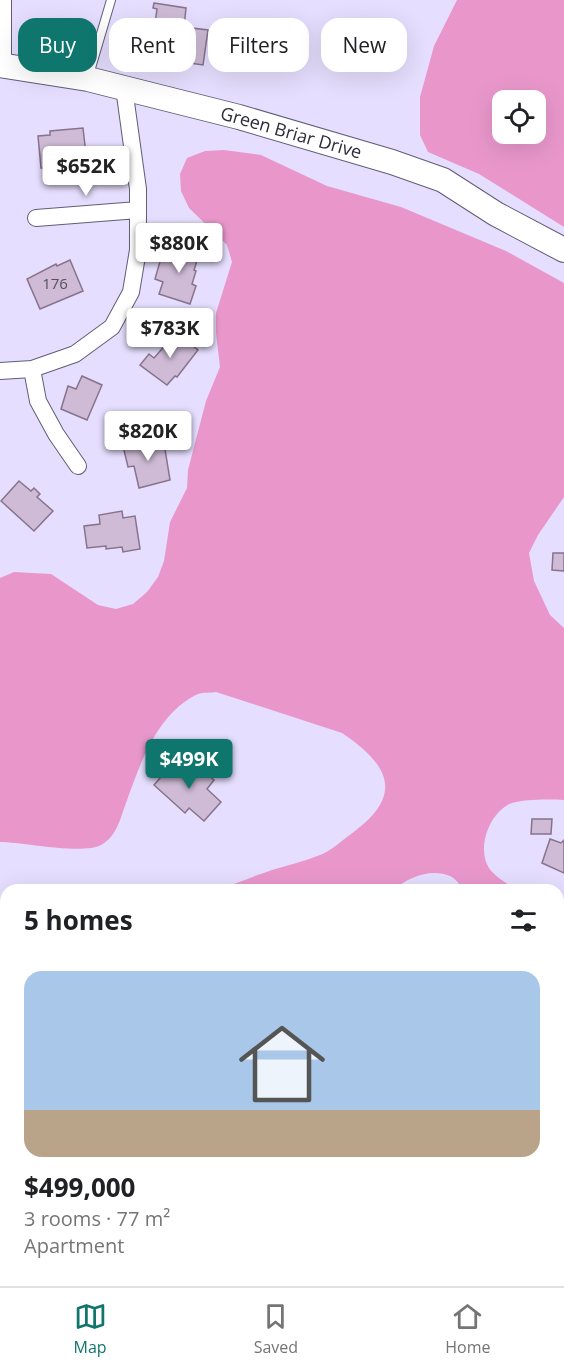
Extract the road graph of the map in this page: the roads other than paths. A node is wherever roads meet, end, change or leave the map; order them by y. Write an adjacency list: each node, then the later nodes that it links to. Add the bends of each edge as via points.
1 (3, 0): 3 (street)
2 (111, 0): 4 (lane)
3 (1, 65): 4 (street, Green Briar Drive)
4 (88, 79): 5 (street, Green Briar Drive)
5 (124, 88): 6 (street); 8 (street, Green Briar Drive, via 239,117 443,180)
6 (138, 210): 7 (street); 9 (street, via 138,250 131,292 112,327 75,354)
7 (36, 218)
8 (564, 250)
9 (32, 369): 10 (street); 11 (street, via 38,401)
10 (0, 371)
11 (78, 466)

